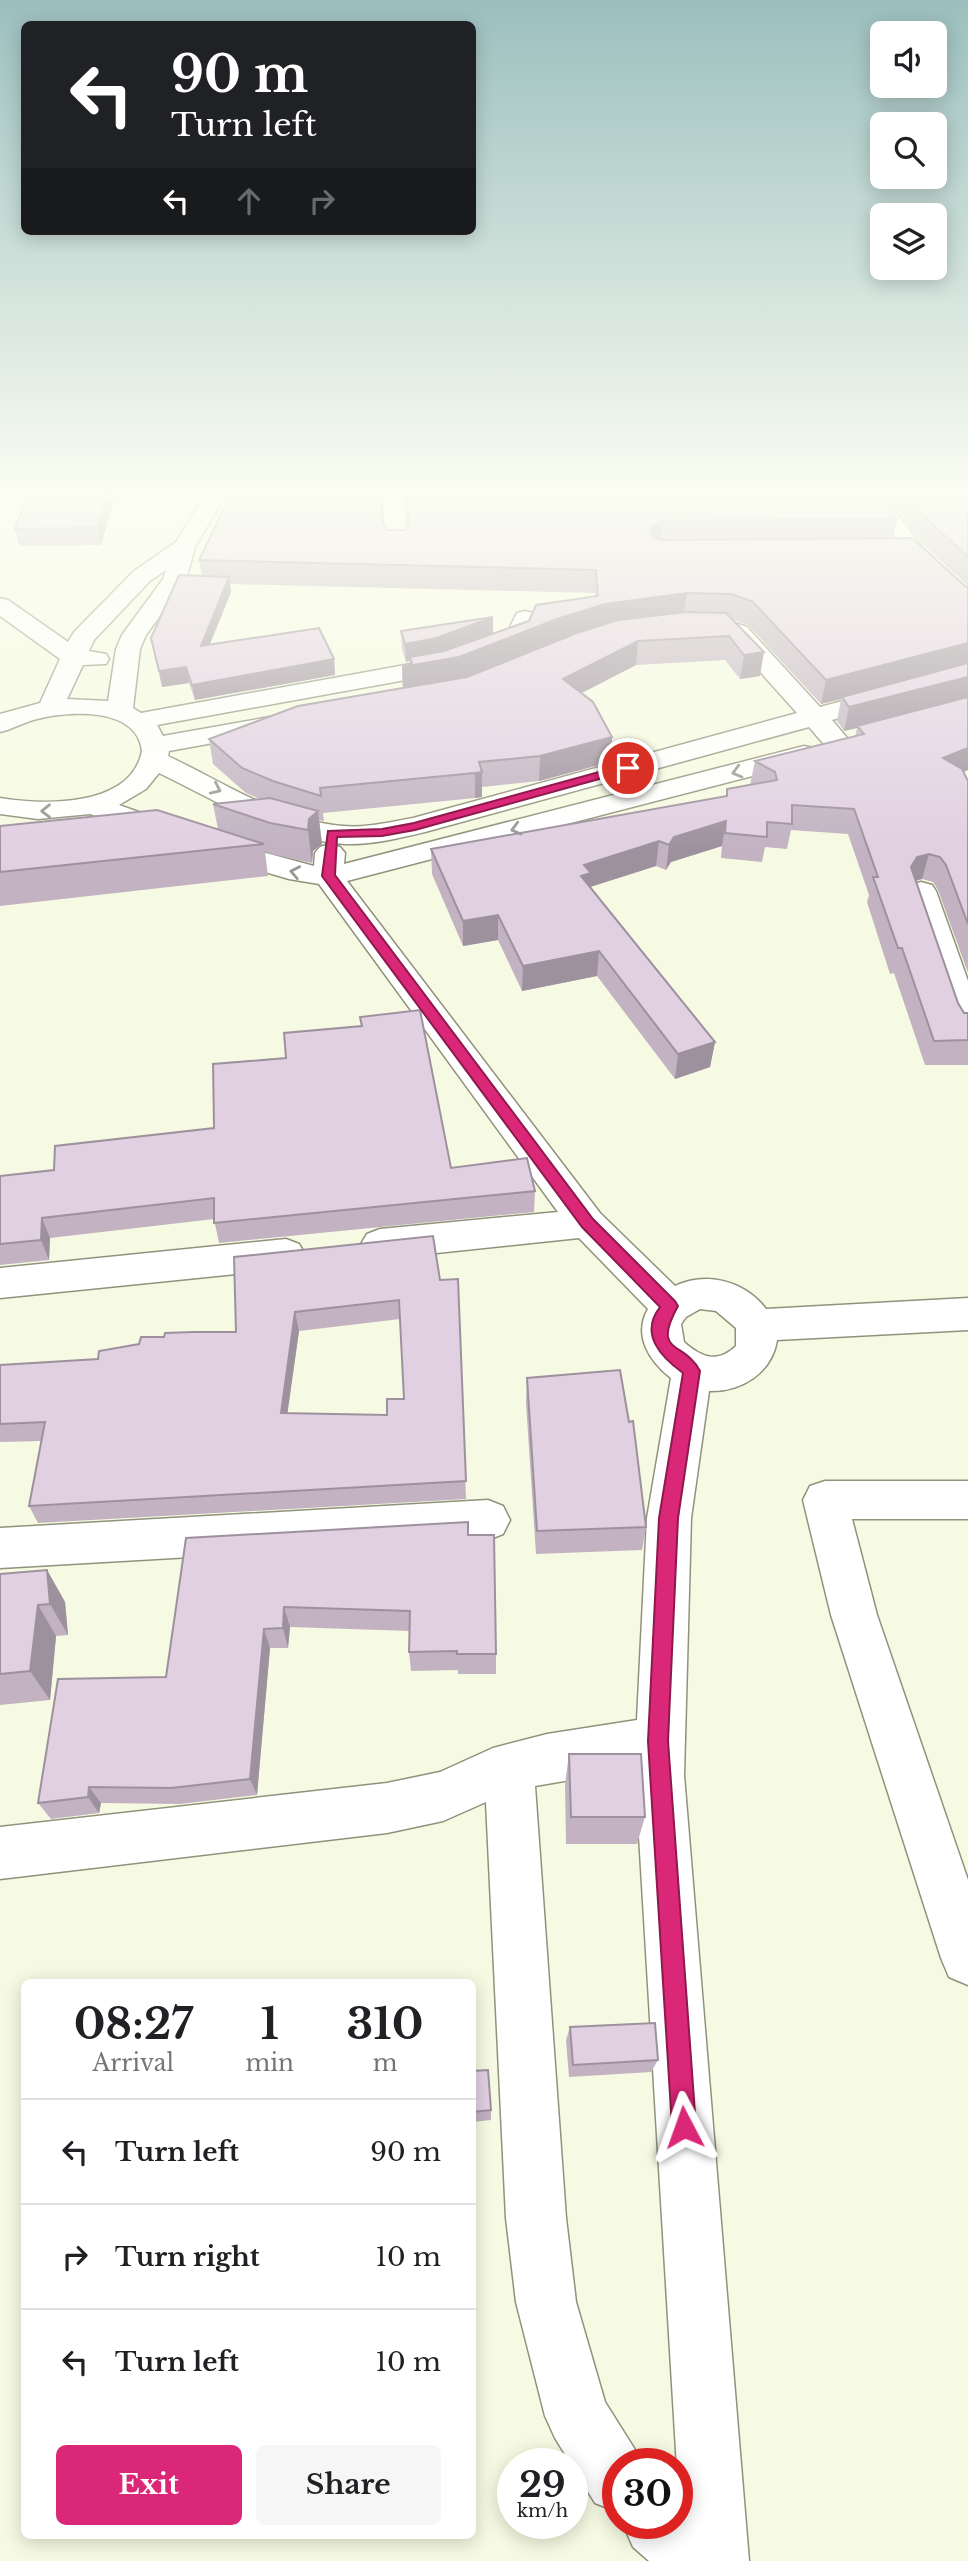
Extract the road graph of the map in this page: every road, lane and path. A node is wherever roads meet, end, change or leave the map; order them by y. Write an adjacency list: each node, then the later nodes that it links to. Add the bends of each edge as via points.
1 (9, 612): 6 (street)
2 (106, 612): 6 (street)
3 (151, 612): 7 (street, via 134,635)
4 (525, 618): 10 (street, via 518,637 444,664)
5 (698, 626): 11 (street, via 738,632)
6 (72, 656): 7 (street); 9 (street)
7 (126, 663): 10 (street)
8 (968, 675): 11 (street)
9 (50, 708): 10 (street, via 74,706); 13 (street)
10 (129, 717): 14 (street)
11 (815, 717): 17 (street, via 415,826); 18 (street, one-way to 18, via 850,742)
12 (304, 719): 14 (street)
13 (0, 724)
14 (154, 752): 15 (street, via 146,774 132,786); 17 (street, one-way to 17, via 289,822)
15 (91, 805): 16 (street, one-way to 16, via 24,812); 18 (street, one-way to 15, via 265,865)
16 (0, 806)
17 (332, 833): 18 (street)
18 (328, 876): 21 (street)
19 (921, 891): 20 (street)
20 (968, 1027)
21 (587, 1223): 22 (street); 23 (street)
22 (0, 1283)
23 (670, 1306): 25 (street, via 695,1294 717,1295 738,1304); 26 (street, via 662,1316 661,1341 668,1353)
24 (968, 1314): 25 (street)
25 (756, 1325): 26 (street, via 756,1350 738,1369 707,1374)
26 (692, 1371): 30 (street, via 668,1518)
27 (968, 1500): 33 (street, via 825,1500 854,1615)
28 (488, 1520): 29 (street)
29 (0, 1548)
30 (658, 1741): 31 (street, via 547,1758); 37 (street)
31 (509, 1769): 32 (street, via 443,1796 387,1808); 34 (street, via 536,2218 546,2302 577,2416)
32 (0, 1853)
33 (964, 1932)
34 (602, 2455)
35 (674, 2539): 36 (street)
36 (700, 2561)
37 (716, 2561)

